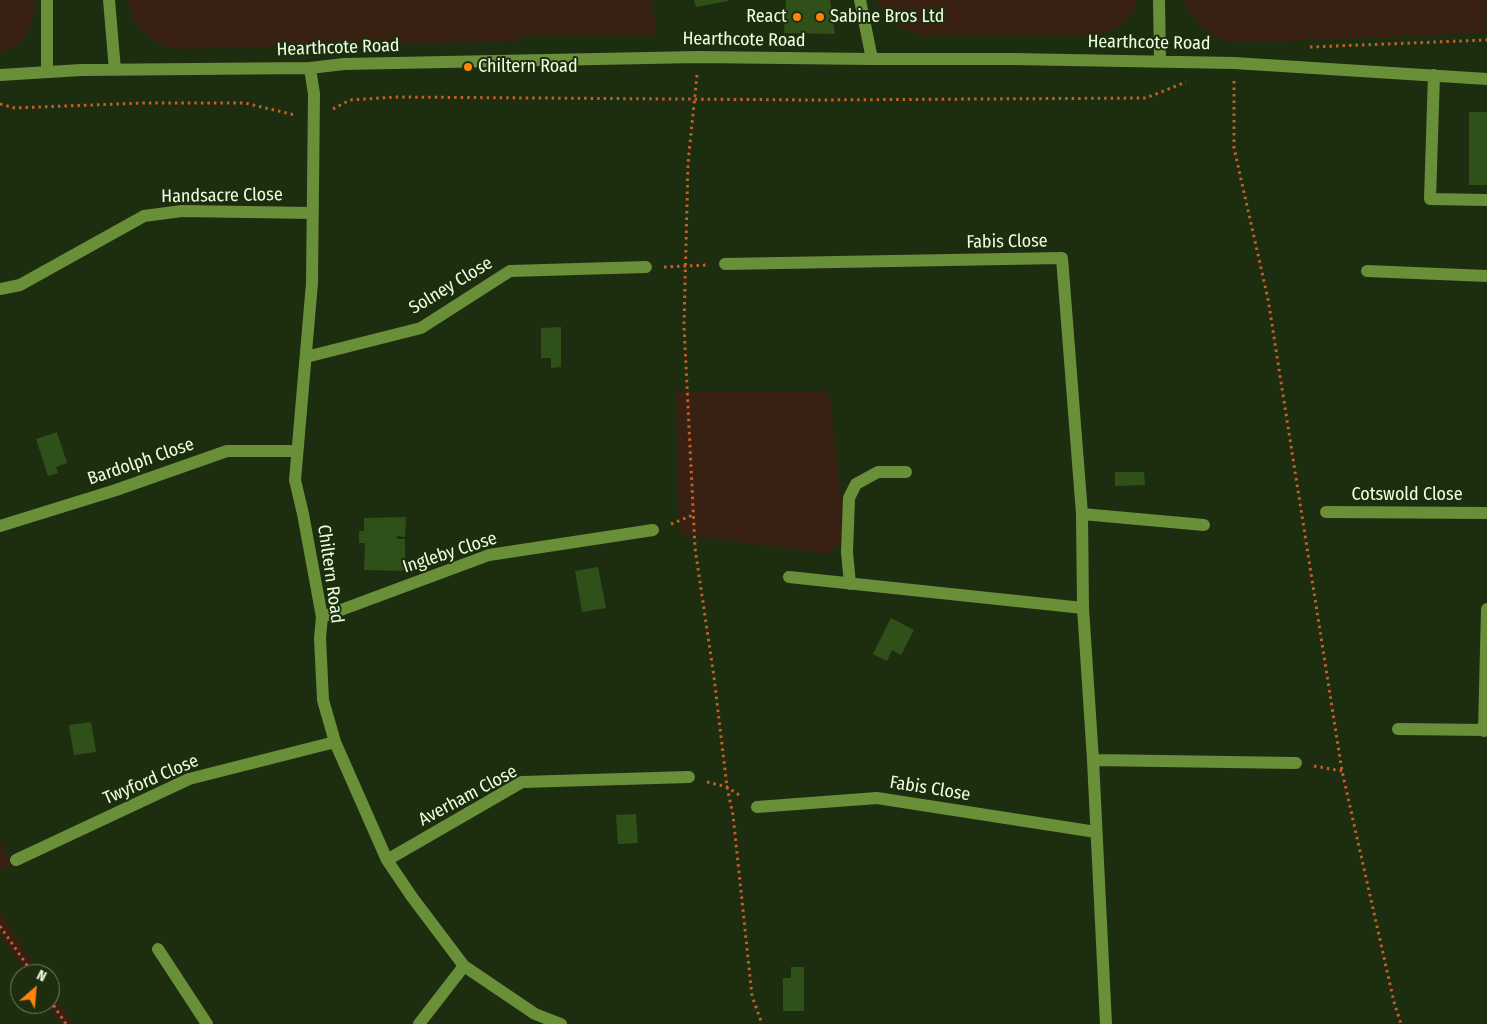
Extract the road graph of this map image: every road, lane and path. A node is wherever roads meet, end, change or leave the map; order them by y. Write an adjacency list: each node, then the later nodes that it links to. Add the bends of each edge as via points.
1 (47, 0): 13 (street)
2 (109, 0): 12 (street)
3 (860, 0): 8 (street)
4 (1159, 0): 9 (street)
5 (1487, 40): 6 (path)
6 (1307, 47)
7 (698, 56): 8 (street, Hearthcote Road); 11 (street, Hearthcote Road, via 344,64); 18 (path)
8 (872, 59): 9 (street, Hearthcote Road)
9 (1160, 61): 10 (street, Hearthcote Road)
10 (1234, 63): 14 (street, Hearthcote Road); 49 (path, via 1234,148 1268,299)
11 (310, 68): 12 (street, Hearthcote Road); 20 (street, Chiltern Road)
12 (115, 70): 13 (street, Hearthcote Road)
13 (47, 72): 15 (street, Hearthcote Road)
14 (1434, 75): 16 (street, Hearthcote Road); 21 (street, via 1430,199)
15 (0, 76)
16 (1487, 79)
17 (1190, 80): 18 (path, via 1146,98)
18 (695, 99): 20 (path, via 394,97 350,100); 24 (path, via 688,163)
19 (0, 104): 20 (path, via 15,108 245,103)
20 (314, 120): 22 (street, Chiltern Road)
21 (1487, 200)
22 (312, 213): 28 (street, Handsacre Close, via 182,211 144,216 20,285); 29 (street, Chiltern Road, via 312,283)
23 (725, 264): 24 (path); 34 (street, Fabis Close, via 1062,258)
24 (685, 266): 25 (path); 35 (path, via 684,325)
25 (646, 267): 29 (street, Solney Close, via 510,270 420,328)
26 (1366, 271): 27 (street)
27 (1487, 276)
28 (0, 289)
29 (306, 357): 30 (street, Chiltern Road)
30 (297, 451): 37 (street, Bardolph Close, via 227,451); 43 (street, Chiltern Road, via 295,480)
31 (906, 472): 40 (street, via 878,472 856,484 849,498 847,552)
32 (1326, 512): 33 (street, Cotswold Close)
33 (1487, 512)
34 (1082, 514): 36 (street); 41 (street, Fabis Close)
35 (693, 515): 38 (path); 51 (path)
36 (1204, 525)
37 (0, 526)
38 (653, 530): 43 (street, Ingleby Close, via 489,555)
39 (789, 577): 40 (street)
40 (850, 584): 41 (street)
41 (1083, 608): 47 (street, Fabis Close)
42 (1487, 609): 45 (street)
43 (322, 617): 46 (street, Chiltern Road, via 320,638 324,700)
44 (1398, 729): 45 (street)
45 (1486, 730)
46 (335, 742): 54 (street, Twyford Close, via 189,779); 55 (street, Chiltern Road)
47 (1093, 760): 48 (street); 53 (street, Fabis Close)
48 (1296, 763): 49 (path)
49 (1342, 772): 65 (path)
50 (689, 777): 51 (path); 55 (street, Averham Close, via 522,782)
51 (727, 787): 52 (path); 63 (path, via 733,815 752,996)
52 (757, 806): 53 (street, Fabis Close, via 877,798)
53 (1096, 832): 64 (street, Fabis Close)
54 (16, 860)
55 (388, 860): 59 (street, Chiltern Road)
56 (0, 926): 58 (path)
57 (158, 949): 60 (street)
58 (25, 964)
59 (464, 966): 61 (street); 62 (street, Chiltern Road, via 535,1014)
60 (207, 1024)
61 (419, 1024)
62 (561, 1024)
63 (762, 1024)
64 (1106, 1024)
65 (1401, 1024)

